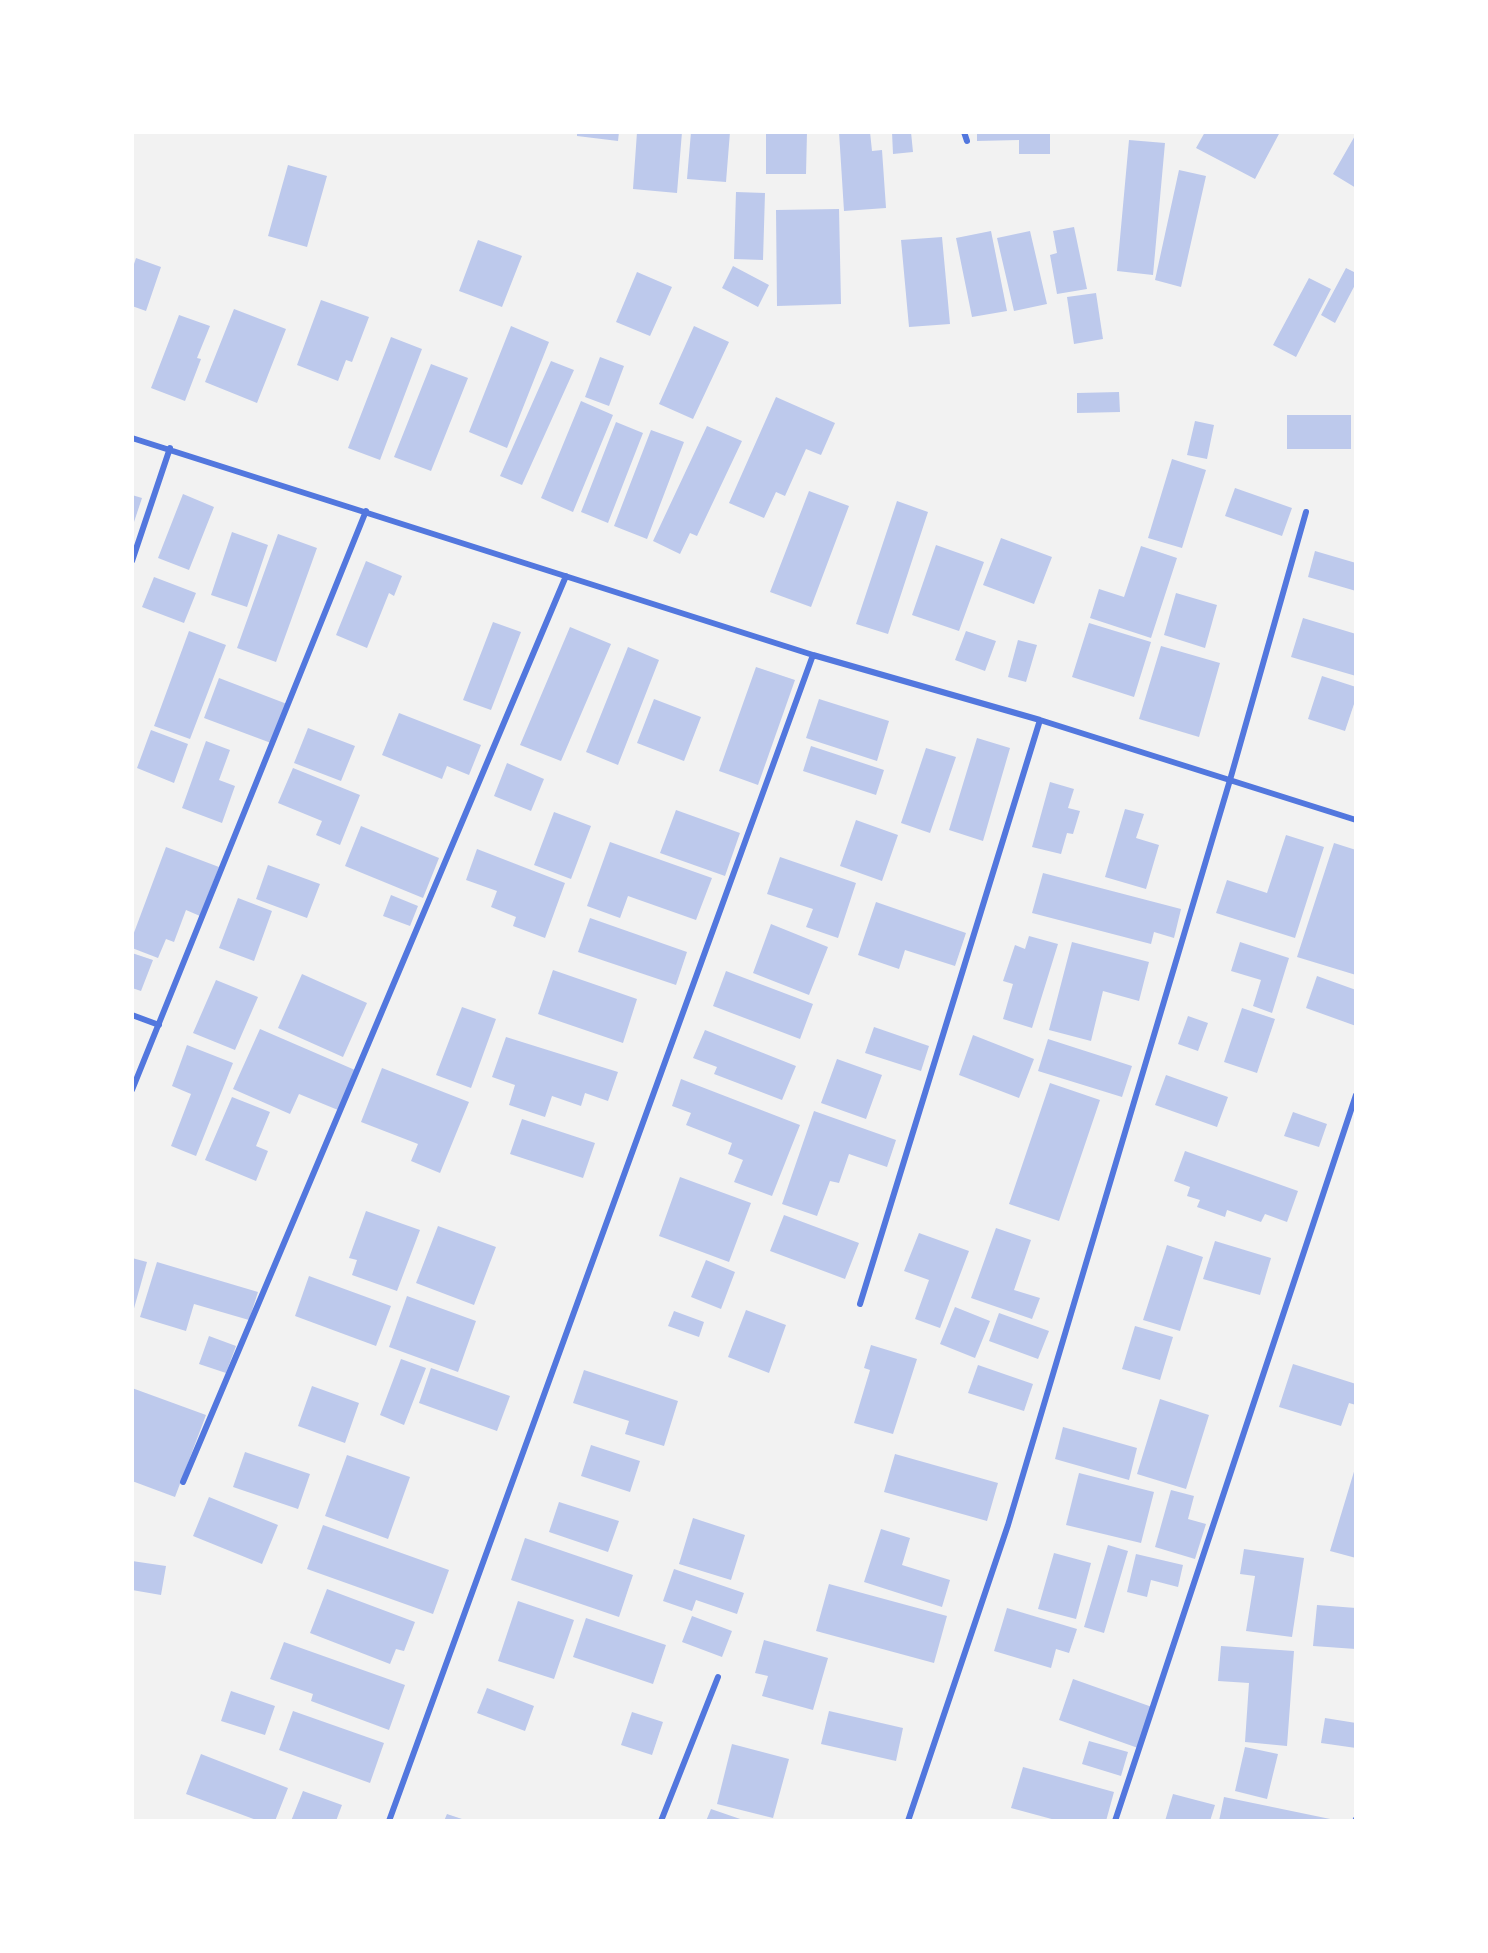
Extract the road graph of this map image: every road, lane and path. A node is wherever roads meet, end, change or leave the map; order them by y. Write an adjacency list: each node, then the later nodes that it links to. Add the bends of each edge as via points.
1 (964, 132): 2 (street)
2 (967, 141)
3 (132, 438): 4 (street)
4 (170, 448): 5 (street); 7 (street)
5 (366, 511): 8 (street); 14 (street)
6 (1306, 512): 11 (street)
7 (132, 561)
8 (566, 576): 9 (street); 18 (street)
9 (813, 655): 10 (street); 20 (street)
10 (1040, 720): 11 (street); 17 (street)
11 (1230, 780): 12 (street); 22 (street, via 1008,1525)
12 (1356, 820)
13 (132, 1015): 14 (street)
14 (159, 1025): 15 (street)
15 (132, 1090)
16 (1356, 1095): 23 (street)
17 (860, 1304)
18 (183, 1482)
19 (718, 1677): 21 (street)
20 (388, 1821)
21 (661, 1821)
22 (908, 1821)
23 (1115, 1821)

